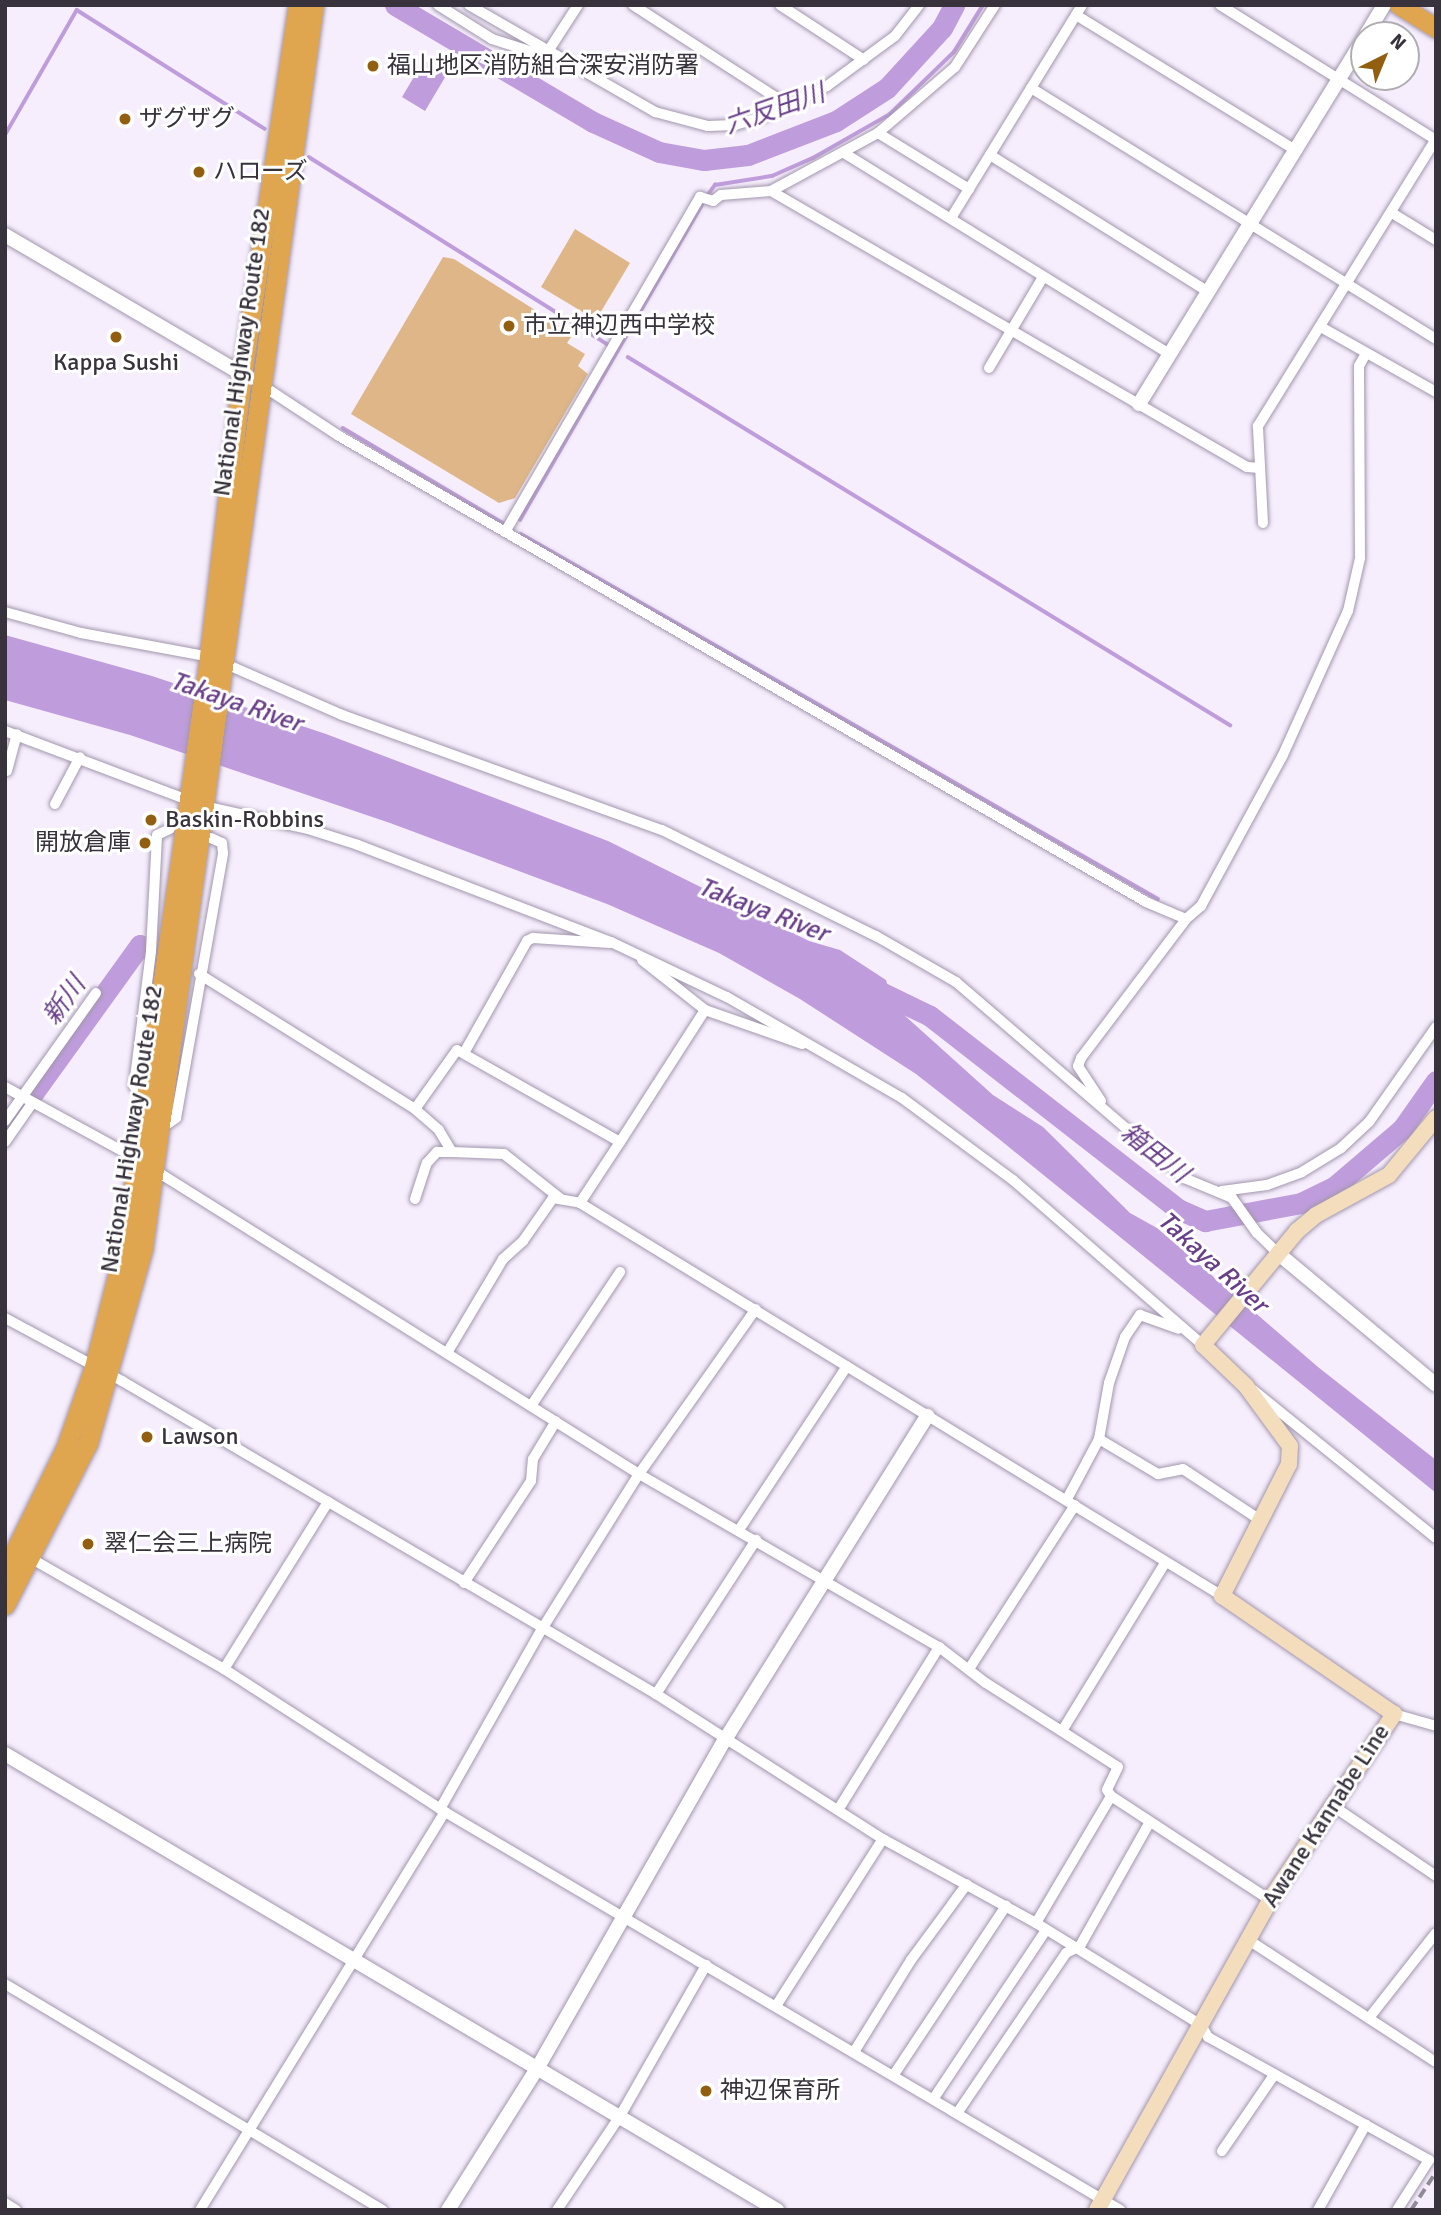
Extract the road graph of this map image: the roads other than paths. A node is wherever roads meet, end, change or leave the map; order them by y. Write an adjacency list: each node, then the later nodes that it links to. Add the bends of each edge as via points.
1 (298, 5): 45 (highway, National Highway Route 182)
2 (314, 5): 46 (highway, National Highway Route 182)
3 (438, 5): 18 (street, via 492,39 545,56)
4 (469, 5): 18 (street)
5 (578, 5): 18 (street)
6 (633, 5): 23 (street)
7 (780, 5): 19 (street)
8 (919, 5): 19 (street, via 895,36)
9 (995, 5): 24 (street, via 955,67)
10 (1220, 5): 21 (street)
11 (1384, 5): 16 (street)
12 (1399, 5): 17 (highway)
13 (1424, 5): 15 (highway)
14 (1079, 10): 22 (street); 26 (street)
15 (1436, 12)
16 (1374, 21)
17 (1436, 28)
18 (548, 52): 23 (street, via 681,122 735,125)
19 (864, 60): 23 (street)
20 (1350, 60): 21 (street)
21 (1338, 79): 25 (street); 26 (street)
22 (1031, 89): 28 (street); 33 (street)
23 (789, 106)
24 (878, 133): 27 (street); 29 (street)
25 (1436, 140): 31 (street)
26 (1294, 149): 33 (street)
27 (844, 153): 30 (street); 32 (street)
28 (990, 155): 29 (street); 38 (street)
29 (969, 188): 32 (street)
30 (771, 191): 40 (street); 51 (street, via 721,195 713,201 700,197)
31 (1392, 213): 35 (street); 37 (street)
32 (951, 218): 36 (street)
33 (1249, 223): 37 (street); 38 (street)
34 (5, 235): 45 (street)
35 (1436, 240)
36 (1043, 277): 40 (street); 42 (street)
37 (1347, 284): 39 (street); 41 (street)
38 (1207, 291): 42 (street)
39 (1321, 327): 43 (street); 49 (street, via 1258,426)
40 (1011, 330): 44 (street); 48 (street)
41 (1436, 339)
42 (1168, 353): 48 (street)
43 (1365, 355): 47 (street); 61 (street, via 1359,366 1360,558 1348,611 1282,757 1202,906)
44 (989, 368)
45 (242, 374): 46 (street); 53 (highway, National Highway Route 182)
46 (263, 386): 51 (street, via 339,436); 53 (highway, National Highway Route 182)
47 (1436, 392)
48 (1139, 404): 49 (street, via 1247,467)
49 (1259, 468): 50 (street)
50 (1263, 523)
51 (505, 532): 61 (street, via 1134,895)
52 (5, 612): 53 (street)
53 (215, 668): 57 (highway, National Highway Route 182); 73 (street, via 662,831 876,936 956,982)
54 (11, 732): 55 (street); 56 (street)
55 (80, 757): 57 (street); 58 (street)
56 (7, 771)
57 (197, 796): 62 (street, via 321,833); 71 (highway, National Highway Route 182); 77 (highway, National Highway Route 182)
58 (55, 804)
59 (170, 829): 71 (street, via 157,835 151,951 134,1086)
60 (211, 838): 64 (street, via 222,843 223,853)
61 (1186, 919): 73 (street, via 1081,1058 1078,1066)
62 (611, 942): 63 (street); 69 (street, via 606,946 527,941)
63 (640, 955): 66 (street); 68 (street)
64 (198, 974): 74 (street); 77 (street, via 176,1118)
65 (96, 993): 72 (street)
66 (705, 1010): 68 (street); 79 (street)
67 (1436, 1027): 82 (street, via 1369,1122 1341,1147 1302,1172 1267,1185)
68 (812, 1044): 90 (street, via 902,1098 1013,1180)
69 (464, 1053): 74 (street, via 457,1050); 79 (street)
70 (5, 1087): 72 (street)
71 (144, 1095): 81 (highway, National Highway Route 182)
72 (26, 1101): 76 (street); 78 (street); 81 (street)
73 (1103, 1106): 82 (street, via 1184,1178)
74 (415, 1109): 80 (street, via 439,1130)
75 (1436, 1118): 86 (main road, via 1389,1175 1316,1215)
76 (5, 1121)
77 (159, 1130): 81 (highway, National Highway Route 182)
78 (5, 1142)
79 (620, 1142): 85 (street)
80 (452, 1152): 83 (street, via 437,1152 428,1163); 84 (street, via 504,1154)
81 (146, 1164): 92 (street); 94 (highway, National Highway Route 182, via 125,1245)
82 (1222, 1191): 86 (street)
83 (415, 1199)
84 (561, 1199): 85 (street); 92 (street, via 553,1198 523,1241 503,1259)
85 (580, 1203): 88 (street)
86 (1276, 1257): 91 (main road); 95 (street)
87 (620, 1272): 97 (street)
88 (756, 1308): 93 (street); 101 (street)
89 (5, 1318): 94 (street)
90 (1188, 1333): 91 (street); 100 (street, via 1140,1315 1125,1337 1109,1383)
91 (1205, 1343): 96 (main road)
92 (447, 1353): 97 (street)
93 (847, 1366): 98 (street); 105 (street)
94 (102, 1371): 102 (street); 108 (highway, National Highway Route 182, via 88,1443); 110 (highway, National Highway Route 182)
95 (1436, 1385)
96 (1246, 1387): 104 (main road, via 1290,1446 1289,1464); 106 (street, via 1268,1399)
97 (531, 1406): 99 (street)
98 (927, 1416): 103 (street); 111 (street)
99 (556, 1422): 101 (street); 112 (street, via 533,1459 531,1481)
100 (1099, 1438): 103 (street); 104 (street, via 1158,1474 1183,1469)
101 (639, 1474): 105 (street); 115 (street)
102 (328, 1502): 112 (street); 118 (street)
103 (1071, 1502): 109 (street); 117 (street)
104 (1260, 1520): 113 (main road)
105 (739, 1530): 107 (street)
106 (1436, 1538)
107 (756, 1540): 111 (street); 119 (street)
108 (32, 1559): 114 (highway, National Highway Route 182); 118 (street)
109 (1165, 1563): 113 (street); 122 (street)
110 (5, 1571)
111 (823, 1581): 116 (street); 123 (street)
112 (464, 1583): 115 (street)
113 (1222, 1596): 120 (main road, Awane Kannabe Line)
114 (5, 1605)
115 (542, 1629): 119 (street); 127 (street)
116 (940, 1647): 117 (street); 128 (street)
117 (969, 1669): 122 (street)
118 (224, 1670): 127 (street)
119 (656, 1694): 123 (street)
120 (1394, 1714): 121 (street); 126 (main road, Awane Kannabe Line)
121 (1436, 1726)
122 (1062, 1731): 125 (street, via 1118,1766 1107,1790)
123 (726, 1738): 128 (street); 135 (street)
124 (5, 1754): 141 (street)
125 (1111, 1796): 129 (street); 136 (street)
126 (1329, 1804): 131 (street); 133 (main road, Awane Kannabe Line)
127 (443, 1810): 135 (street); 141 (street)
128 (838, 1810): 130 (street)
129 (1150, 1822): 133 (street); 140 (street, via 1080,1946)
130 (883, 1839): 132 (street); 144 (street)
131 (1436, 1876)
132 (967, 1884): 134 (street); 147 (street, via 911,1960)
133 (1270, 1900): 139 (main road, Awane Kannabe Line)
134 (1006, 1906): 136 (street); 150 (street)
135 (624, 1917): 142 (street); 149 (street)
136 (1036, 1923): 137 (street)
137 (1046, 1930): 140 (street); 152 (street)
138 (1436, 1933): 145 (street)
139 (1247, 1939): 145 (street); 146 (main road, Awane Kannabe Line)
140 (1073, 1948): 146 (street); 153 (street)
141 (354, 1958): 149 (street); 156 (street)
142 (706, 1965): 144 (street); 154 (street)
143 (5, 1984): 156 (street)
144 (776, 2006): 147 (street)
145 (1369, 2018): 148 (street)
146 (1201, 2025): 151 (street, via 1208,2037); 159 (main road, Awane Kannabe Line)
147 (854, 2052): 150 (street)
148 (1436, 2062)
149 (538, 2067): 154 (street); 163 (street)
150 (895, 2073): 152 (street)
151 (1274, 2076): 155 (street); 157 (street)
152 (934, 2098): 153 (street)
153 (958, 2112): 159 (street)
154 (620, 2116): 164 (street); 165 (street)
155 (1366, 2124): 167 (street); 168 (street, via 1429,2160)
156 (246, 2130): 161 (street); 162 (street)
157 (1222, 2151)
158 (5, 2203): 160 (street)
159 (1100, 2204): 166 (street)
160 (16, 2210)
161 (200, 2210)
162 (382, 2210)
163 (448, 2210)
164 (556, 2210)
165 (777, 2210)
166 (1120, 2210)
167 (1318, 2210)
168 (1397, 2210)

